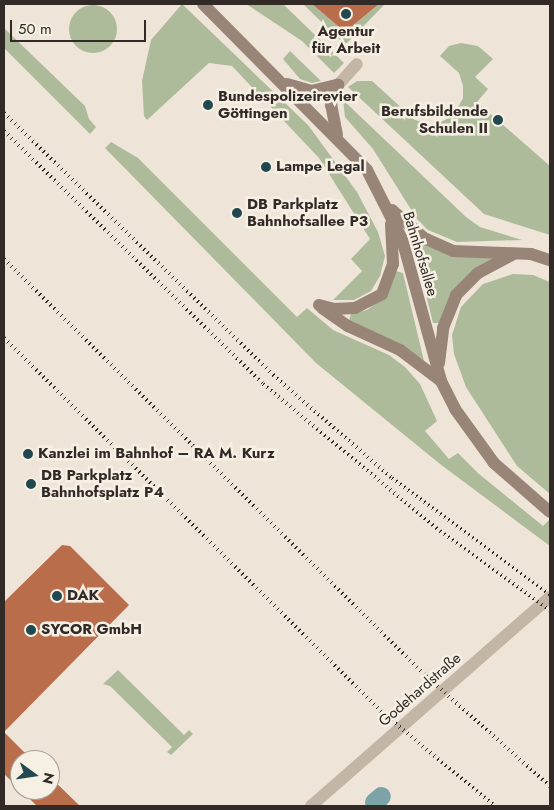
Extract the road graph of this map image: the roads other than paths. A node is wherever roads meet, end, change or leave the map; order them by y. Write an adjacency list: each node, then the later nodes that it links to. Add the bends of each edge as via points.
1 (203, 4): 3 (main road, Bahnhofsallee)
2 (357, 64): 4 (street)
3 (282, 81): 4 (main road, via 311,91); 5 (main road, Bahnhofsallee)
4 (338, 85): 5 (main road, via 331,105)
5 (338, 137): 6 (main road, Bahnhofsallee, via 367,170)
6 (388, 207): 7 (main road, via 424,238 446,249 471,254); 9 (main road, Bahnhofsallee, via 406,251); 9 (main road, via 394,258 385,290 360,307 334,309 319,305 348,326 400,350)
7 (514, 254): 8 (main road, via 531,254); 9 (main road, via 473,277 452,301 440,340)
8 (550, 260)
9 (441, 381): 10 (main road, Bahnhofsallee, via 482,448)
10 (550, 512)
11 (550, 597): 12 (street, Godehardstraße)
12 (311, 806)

